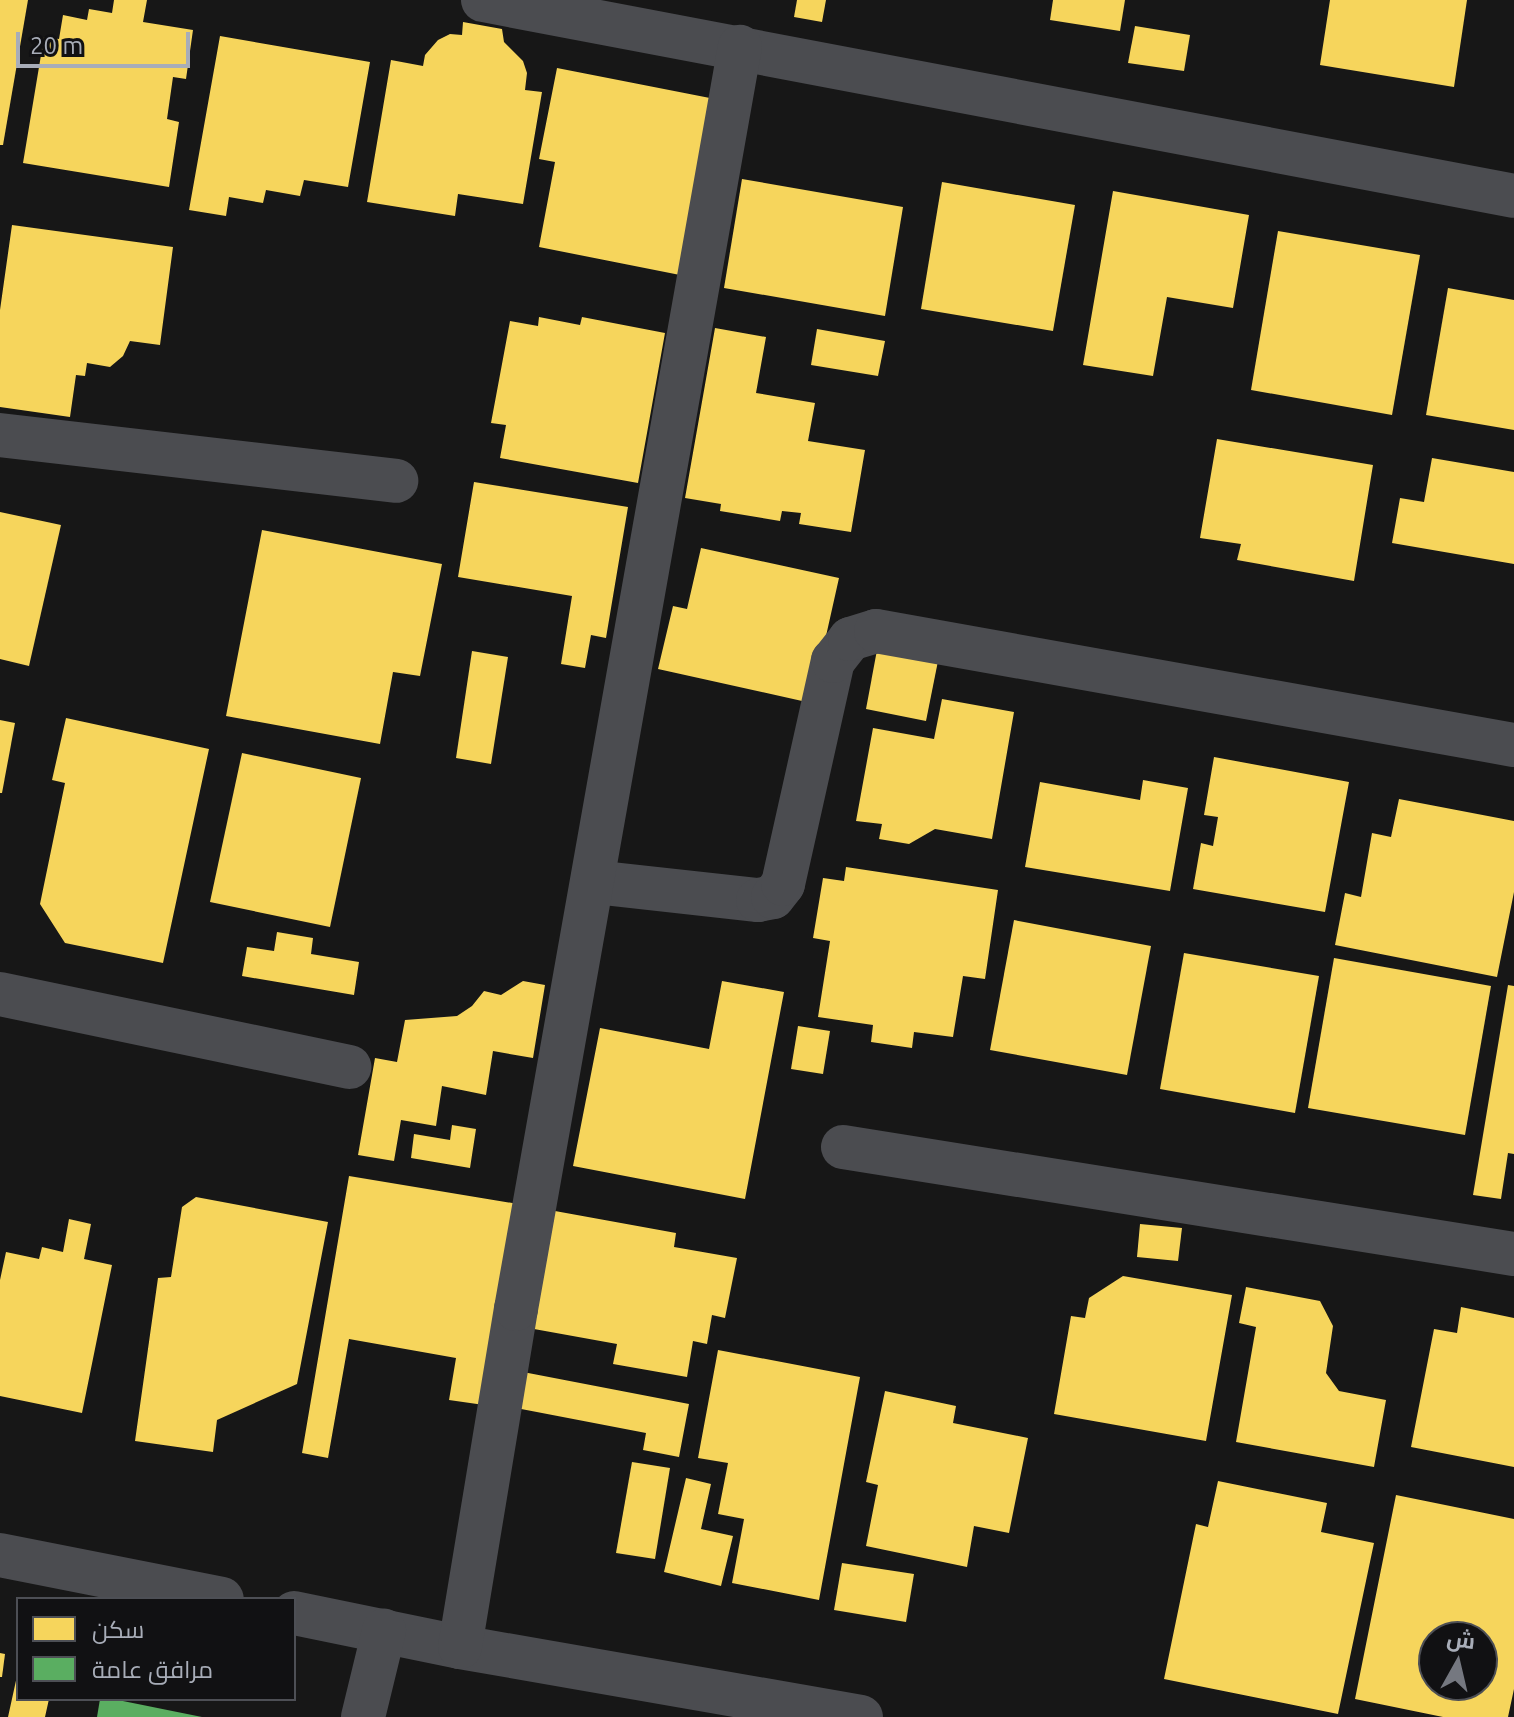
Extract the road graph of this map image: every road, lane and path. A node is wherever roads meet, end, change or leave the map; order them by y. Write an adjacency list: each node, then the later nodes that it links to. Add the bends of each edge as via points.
1 (483, 0): 2 (street)
2 (740, 47): 3 (street); 7 (street)
3 (1514, 196)
4 (0, 435): 5 (street)
5 (396, 481)
6 (1514, 745): 7 (street, via 876,631 850,639 833,661 783,884 773,897 758,900)
7 (594, 882): 16 (street)
8 (0, 994): 9 (street)
9 (349, 1067)
10 (843, 1147): 11 (street)
11 (1514, 1254)
12 (0, 1555): 13 (street)
13 (212, 1597)
14 (296, 1613): 15 (street)
15 (384, 1631): 16 (street); 17 (street)
16 (460, 1647): 18 (street)
17 (363, 1717)
18 (861, 1717)

